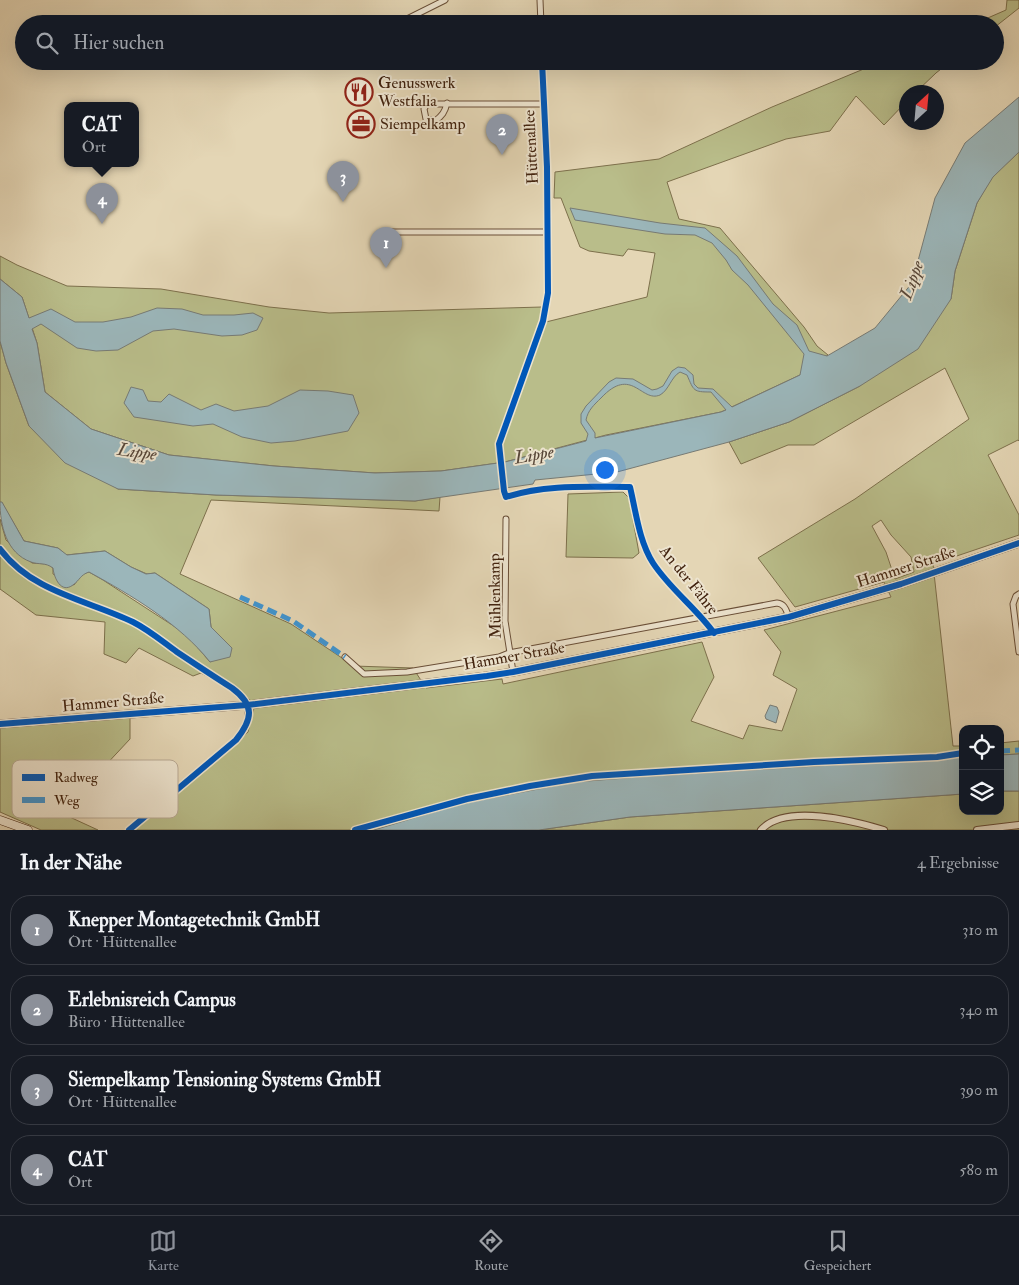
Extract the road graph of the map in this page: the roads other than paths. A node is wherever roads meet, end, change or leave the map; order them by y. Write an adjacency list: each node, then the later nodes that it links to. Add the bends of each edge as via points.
1 (444, 0): 3 (street)
2 (540, 0): 4 (street)
3 (415, 15)
4 (541, 15)
5 (542, 70): 7 (street, Hüttenallee)
6 (447, 103): 6 (street, Hüttenallee, via 427,104 424,108 426,120 435,122 440,118); 7 (street, Hüttenallee)
7 (543, 104): 8 (street, Hüttenallee, via 547,232 384,232)
8 (376, 240)
9 (630, 486): 14 (street, An der Fähre, via 643,544 653,563)
10 (506, 519): 17 (street, Mühlenkamp, via 505,621)
11 (1019, 543): 13 (main road, Hammer Straße, via 901,584)
12 (1019, 594): 16 (street, via 1012,604)
13 (789, 617): 14 (street, Hammer Straße, via 785,607 777,604); 15 (main road, Hammer Straße)
14 (703, 618): 15 (street, An der Fähre); 17 (street, Hammer Straße)
15 (714, 633): 19 (main road, Hammer Straße)
16 (1019, 652)
17 (509, 653): 18 (street, Hammer Straße, via 407,672 364,674); 19 (street, Mühlenkamp)
18 (345, 657)
19 (513, 672): 20 (main road, Hammer Straße)
20 (247, 705): 21 (main road, Hammer Straße); 22 (street, via 246,727 236,740)
21 (0, 724)
22 (178, 789)
23 (143, 818): 27 (street)
24 (0, 820): 26 (main road)
25 (1019, 825): 30 (street)
26 (28, 830)
27 (129, 830)
28 (761, 830): 29 (street, via 780,818 821,817 846,819)
29 (884, 830)
30 (977, 830)

